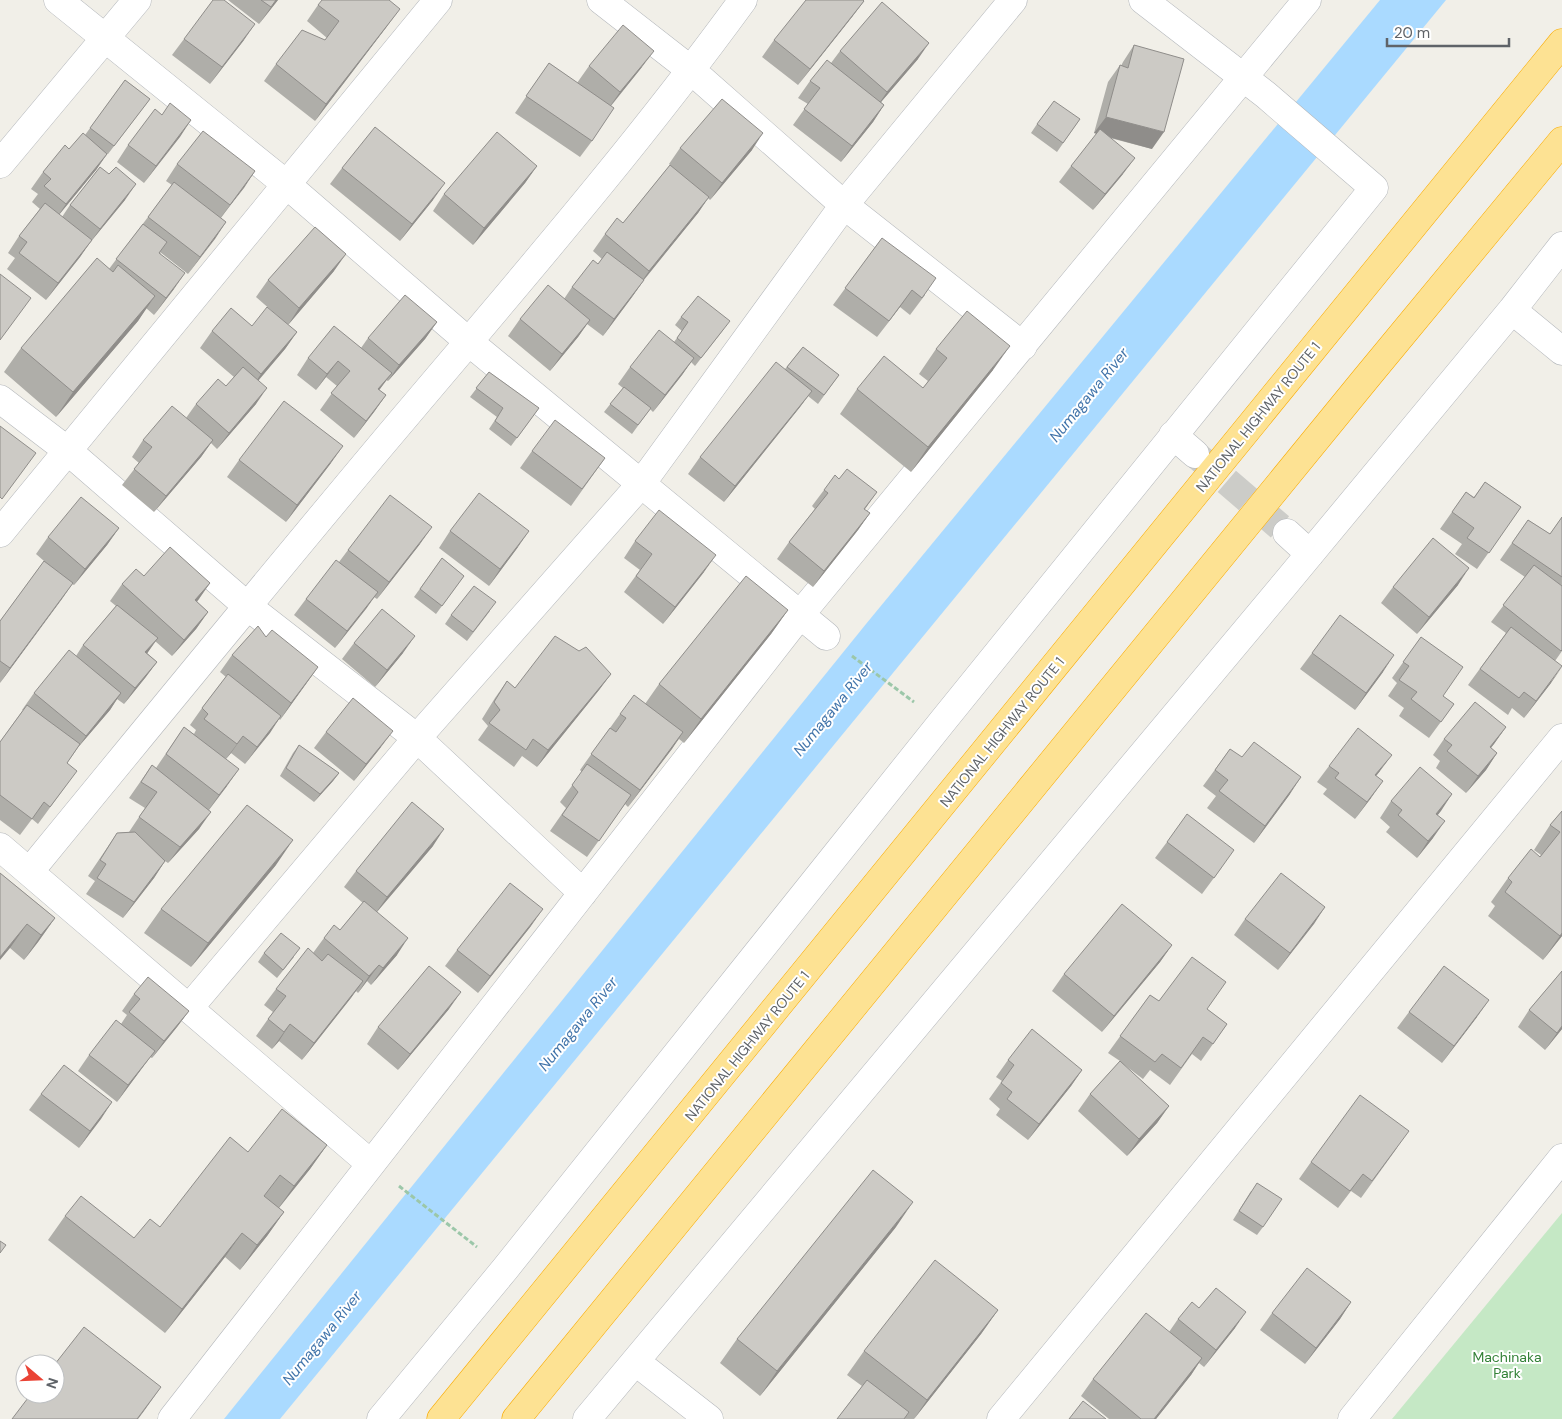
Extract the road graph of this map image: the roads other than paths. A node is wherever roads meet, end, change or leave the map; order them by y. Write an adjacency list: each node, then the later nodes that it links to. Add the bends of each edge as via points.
1 (58, 0): 9 (street)
2 (137, 0): 9 (street)
3 (438, 0): 15 (street)
4 (601, 0): 11 (street)
5 (743, 0): 11 (street)
6 (1013, 0): 16 (street)
7 (1143, 0): 12 (street)
8 (1307, 0): 12 (street)
9 (105, 39): 14 (street); 15 (street)
10 (1562, 43): 44 (highway, NATIONAL HIGHWAY ROUTE 1)
11 (692, 71): 16 (street); 19 (street)
12 (1242, 78): 20 (street); 23 (street, via 1374,188)
13 (1562, 141): 45 (highway)
14 (0, 164)
15 (286, 184): 19 (street); 24 (street)
16 (844, 205): 20 (street); 26 (street)
17 (1562, 246): 18 (street)
18 (1512, 310): 21 (street); 29 (street)
19 (469, 342): 26 (street); 30 (street)
20 (1023, 346): 31 (street)
21 (1562, 351)
22 (0, 399): 24 (street)
23 (1173, 435): 25 (street); 43 (street, via 505,1270)
24 (68, 451): 27 (street); 30 (street)
25 (1195, 454)
26 (641, 484): 31 (street); 33 (street)
27 (0, 533)
28 (1287, 533): 29 (street)
29 (1310, 554): 41 (street)
30 (246, 605): 33 (street); 36 (street)
31 (799, 616): 32 (street); 37 (street)
32 (826, 636)
33 (417, 738): 37 (street); 38 (street)
34 (1562, 738): 48 (street)
35 (0, 847): 36 (street)
36 (30, 871): 38 (street)
37 (583, 892): 40 (street)
38 (189, 1008): 40 (street)
39 (1562, 1158): 49 (street)
40 (371, 1164): 42 (street)
41 (636, 1362): 46 (street); 47 (street)
42 (172, 1419)
43 (381, 1419)
44 (441, 1419)
45 (516, 1419)
46 (587, 1419)
47 (709, 1419)
48 (1001, 1419)
49 (1352, 1419)

